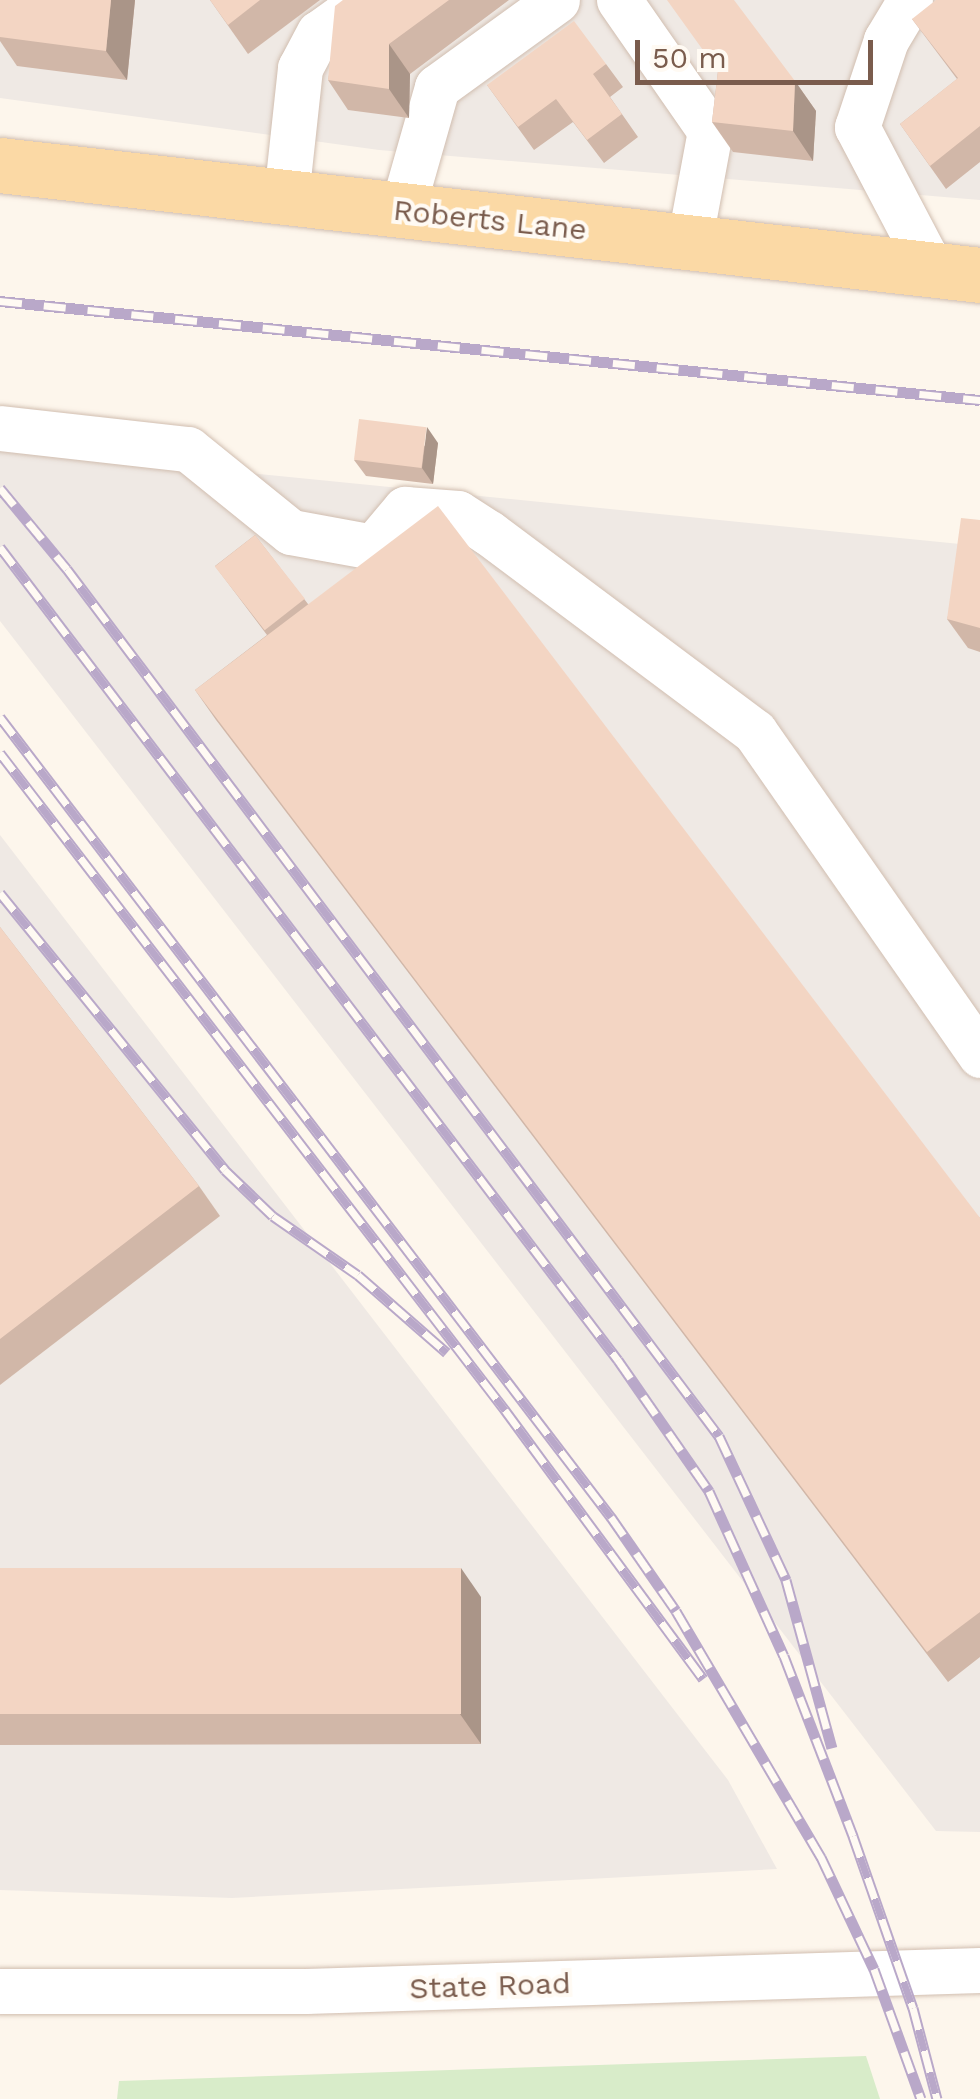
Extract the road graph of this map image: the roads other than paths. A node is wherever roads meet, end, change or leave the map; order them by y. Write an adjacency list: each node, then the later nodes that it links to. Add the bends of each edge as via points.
1 (365, 0): 6 (street, via 320,33 300,68)
2 (557, 0): 7 (street, via 437,86)
3 (619, 0): 8 (street, via 710,131)
4 (910, 0): 9 (street, via 886,40 856,127)
5 (0, 165): 6 (main road, Roberts Lane)
6 (286, 197): 7 (main road, Roberts Lane)
7 (402, 210): 8 (main road, Roberts Lane)
8 (689, 242): 9 (main road, Roberts Lane)
9 (956, 273)
10 (0, 428): 11 (street, via 188,449 292,532 373,547 405,509 458,513 754,732)
11 (980, 1054)
12 (980, 1970): 13 (street, State Road, via 306,1991)
13 (0, 1992)

